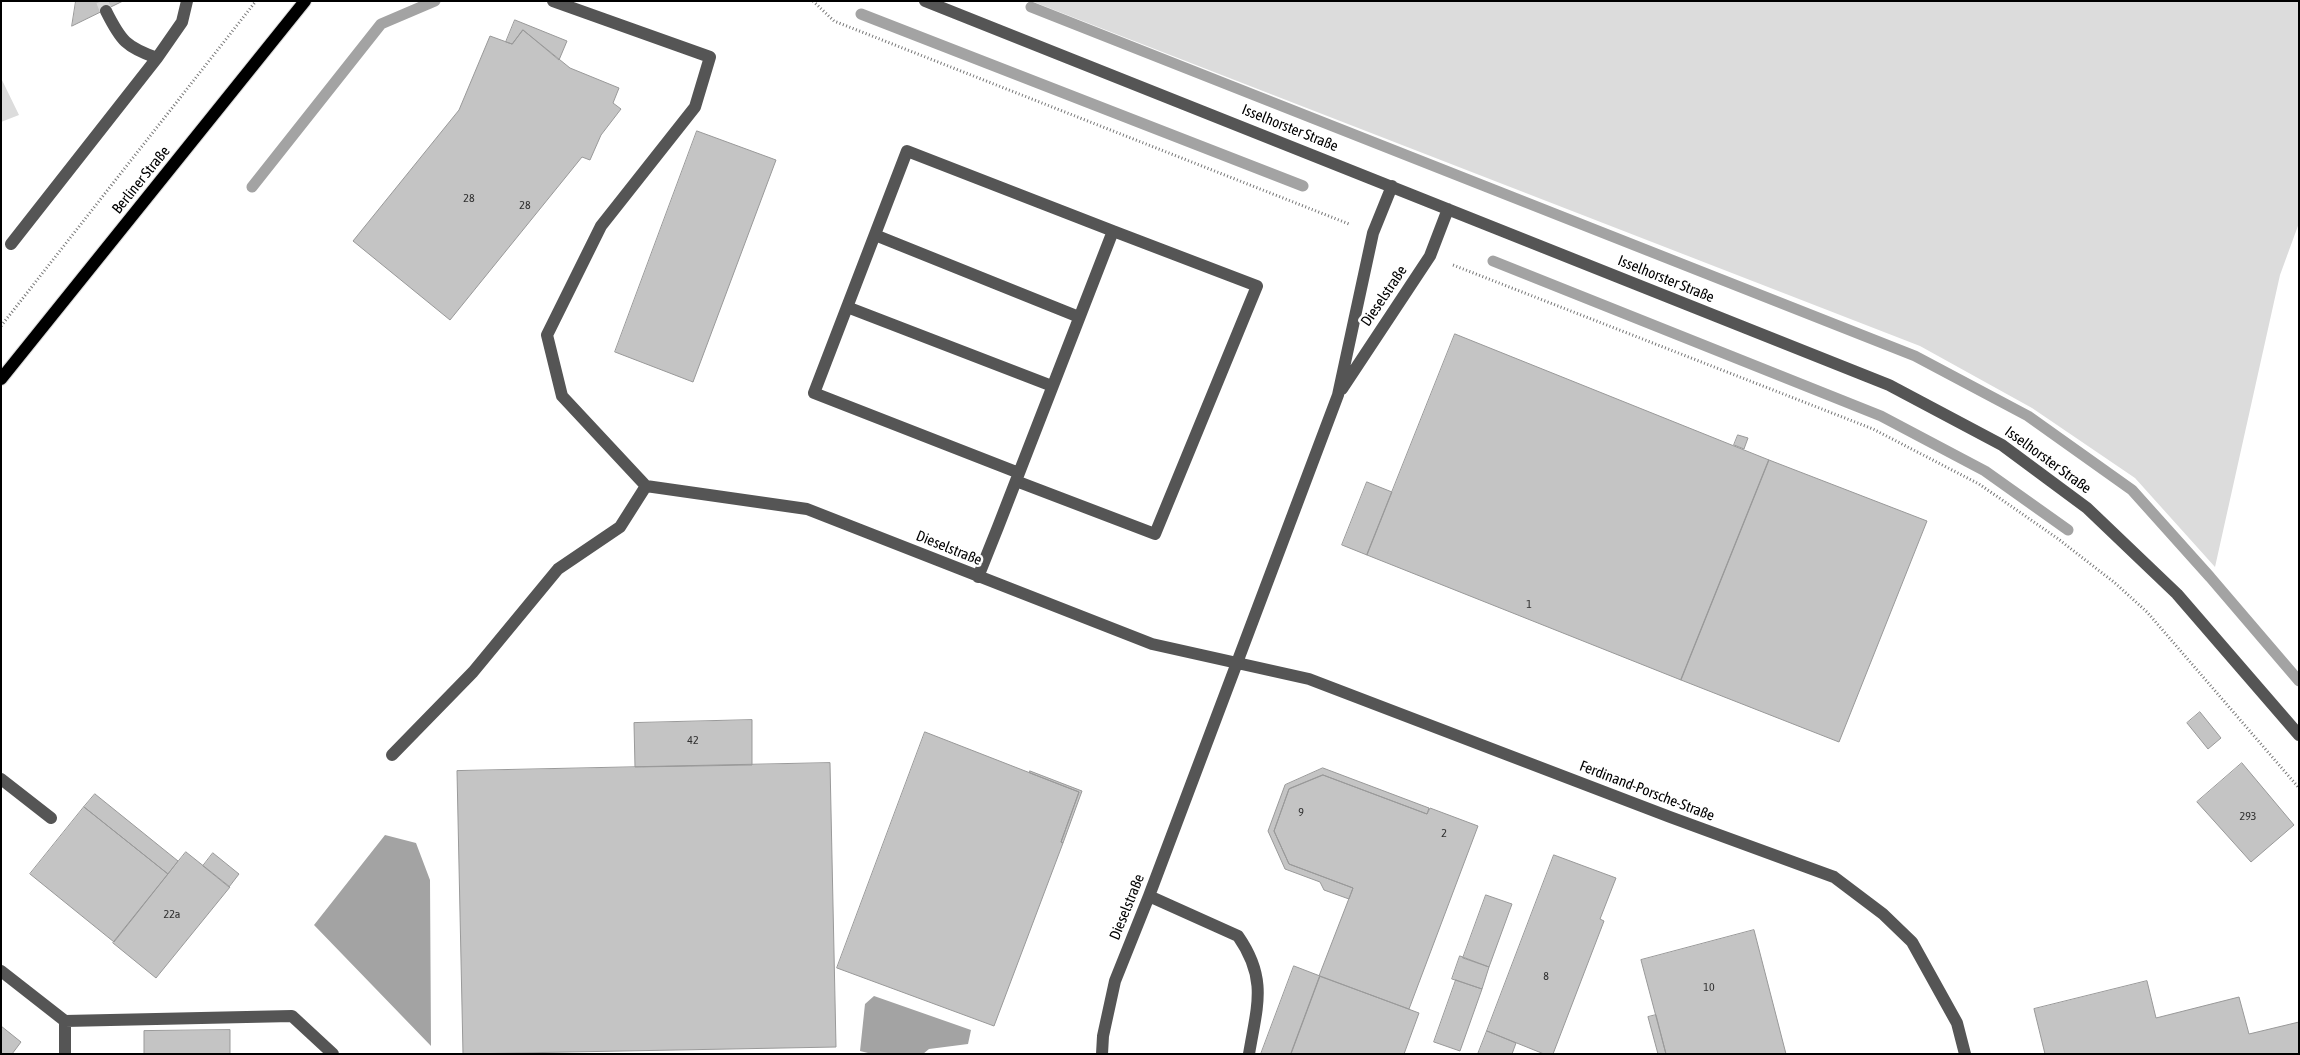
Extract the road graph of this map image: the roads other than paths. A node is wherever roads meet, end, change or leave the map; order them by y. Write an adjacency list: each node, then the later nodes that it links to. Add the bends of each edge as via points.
1 (187, 1): 6 (street, via 182,22)
2 (305, 1): 14 (main road, Berliner Straße)
3 (554, 1): 18 (street, via 710,57 695,107 600,226 547,334 562,396)
4 (925, 1): 7 (street, Isselhorster Straße)
5 (106, 11): 6 (street, via 115,29 132,49)
6 (157, 58): 11 (street)
7 (1392, 186): 8 (street, Isselhorster Straße); 16 (street, Dieselstraße, via 1373,233)
8 (1448, 209): 16 (street, Dieselstraße, via 1430,256); 21 (street, Isselhorster Straße, via 1890,385 2002,445 2087,508 2177,594)
9 (1113, 230): 10 (street, via 907,151); 13 (street); 17 (street, via 1257,286 1155,534)
10 (875, 235): 12 (street); 13 (street)
11 (11, 244)
12 (847, 307): 15 (street); 17 (street, via 814,393)
13 (1079, 316): 15 (street)
14 (1, 379)
15 (1052, 386): 17 (street)
16 (1338, 395): 20 (street, Dieselstraße)
17 (1017, 476): 19 (street)
18 (646, 486): 19 (street, Dieselstraße, via 807,509); 22 (street, via 620,527 558,569 473,672)
19 (978, 577): 20 (street, Dieselstraße, via 1152,644)
20 (1236, 662): 25 (street, Dieselstraße); 32 (street, Ferdinand-Porsche-Straße, via 1309,679 1834,877 1883,914 1912,942 1957,1023)
21 (2299, 735)
22 (392, 755)
23 (1, 779): 24 (street)
24 (51, 818)
25 (1149, 896): 30 (street, Dieselstraße, via 1115,981); 31 (street, via 1238,936 1247,949 1256,971 1259,991)
26 (1, 971): 27 (street)
27 (65, 1022): 28 (street); 29 (street, via 292,1016)
28 (65, 1054)
29 (333, 1054)
30 (1102, 1054)
31 (1249, 1054)
32 (1965, 1054)

